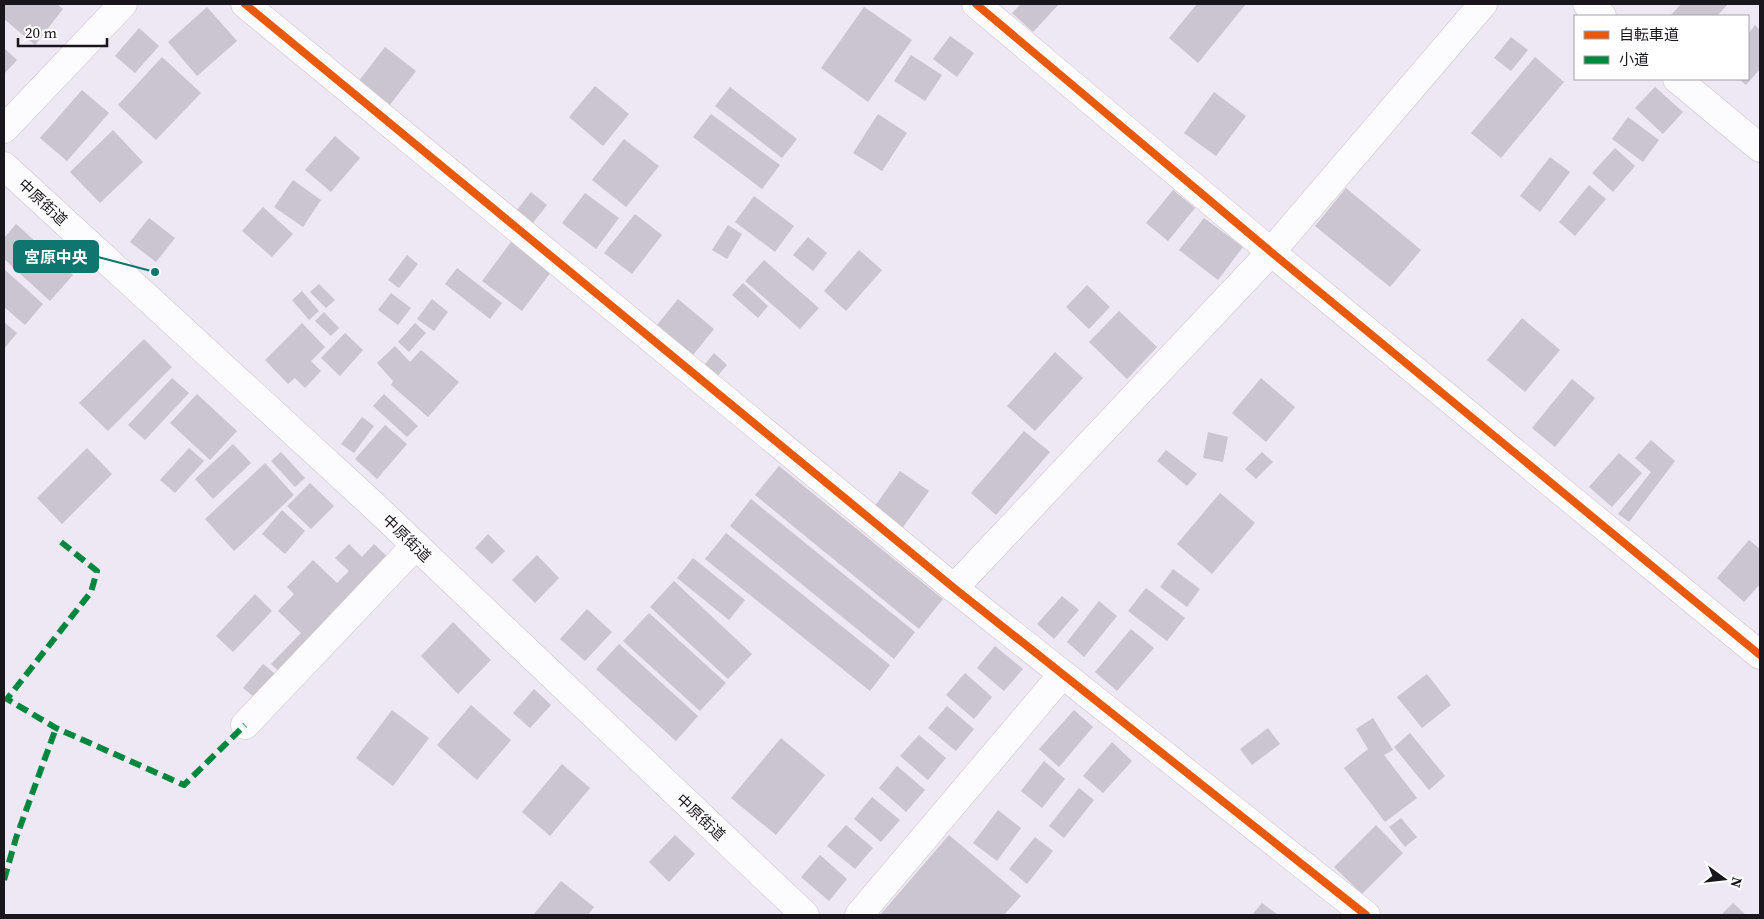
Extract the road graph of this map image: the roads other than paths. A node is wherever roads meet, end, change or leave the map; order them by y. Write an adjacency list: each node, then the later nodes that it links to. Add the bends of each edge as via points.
1 (123, 4): 8 (street)
2 (245, 4): 13 (street)
3 (976, 4): 11 (street)
4 (1483, 4): 11 (street)
5 (1587, 4): 6 (street)
6 (1601, 15)
7 (1678, 80): 9 (street)
8 (4, 130)
9 (1760, 148)
10 (4, 166): 12 (street, 中原街道)
11 (1271, 252): 13 (street); 14 (street)
12 (415, 546): 16 (street); 17 (street, 中原街道)
13 (954, 588): 15 (street)
14 (1760, 655)
15 (1062, 675): 18 (street); 19 (street)
16 (245, 725)
17 (805, 915)
18 (859, 915)
19 (1366, 915)

